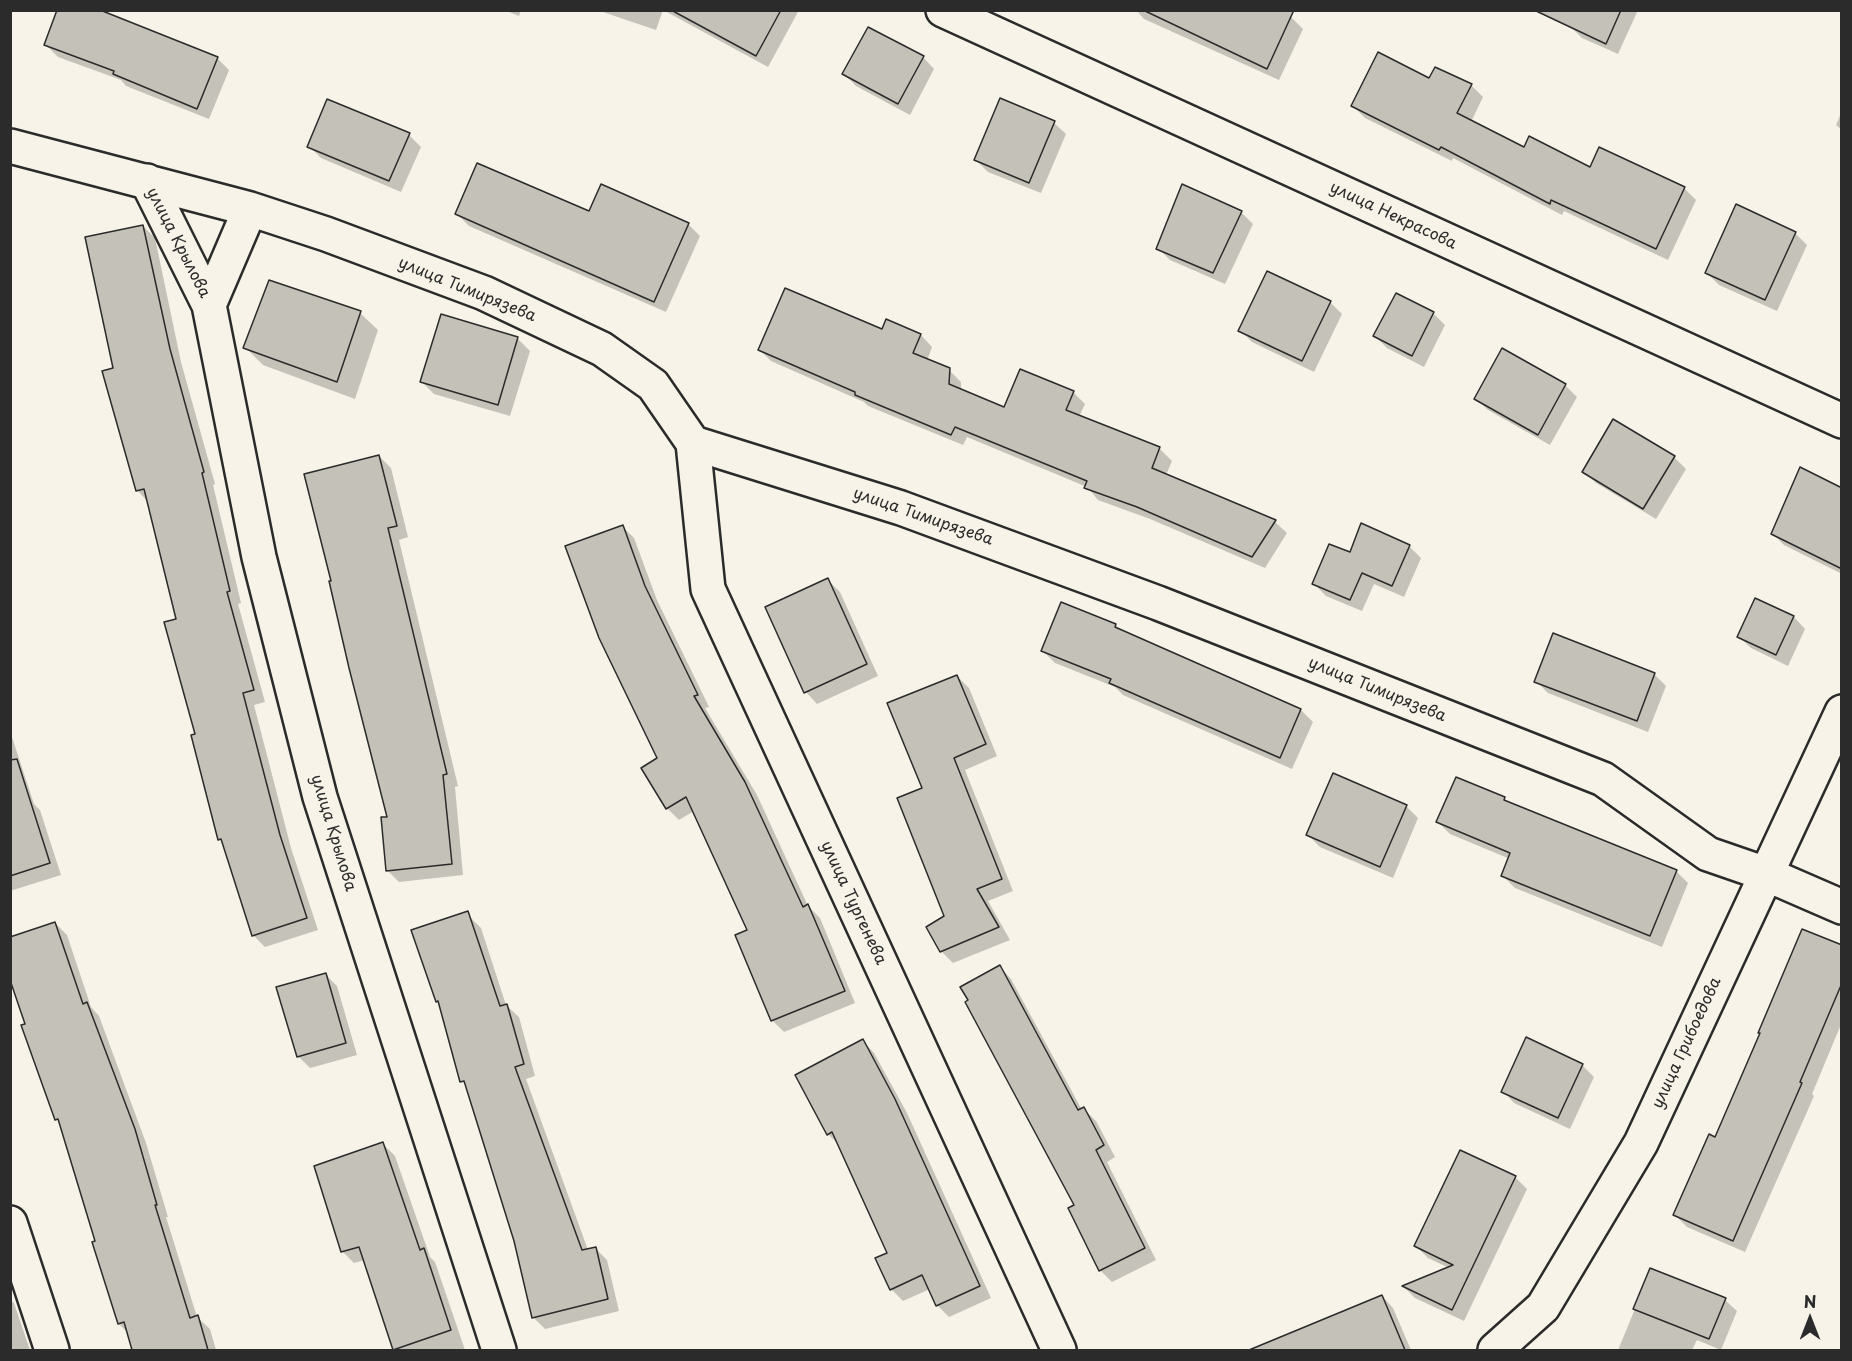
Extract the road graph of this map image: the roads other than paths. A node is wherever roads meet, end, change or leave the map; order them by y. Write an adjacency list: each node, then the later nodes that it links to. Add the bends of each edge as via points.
1 (944, 10): 6 (street, улица Некрасова)
2 (10, 146): 3 (street, улица Тимирязева)
3 (147, 181): 4 (street, улица Тимирязева); 5 (street, улица Крылова)
4 (250, 209): 5 (street, улица Крылова); 7 (street, улица Тимирязева, via 484,293 602,349 652,386)
5 (209, 305): 13 (street, улица Крылова, via 259,557 320,797)
6 (1842, 421)
7 (693, 443): 9 (street, улица Тимирязева, via 901,507 1158,603 1603,779 1708,854); 14 (street, улица Тургенева, via 708,589)
8 (1842, 712): 9 (street, улица Грибоедова)
9 (1766, 874): 10 (street, улица Тимирязева); 15 (street, улица Грибоедова, via 1641,1143 1543,1307)
10 (1842, 907)
11 (10, 1223): 12 (street)
12 (52, 1350)
13 (499, 1350)
14 (1059, 1350)
15 (1495, 1350)

